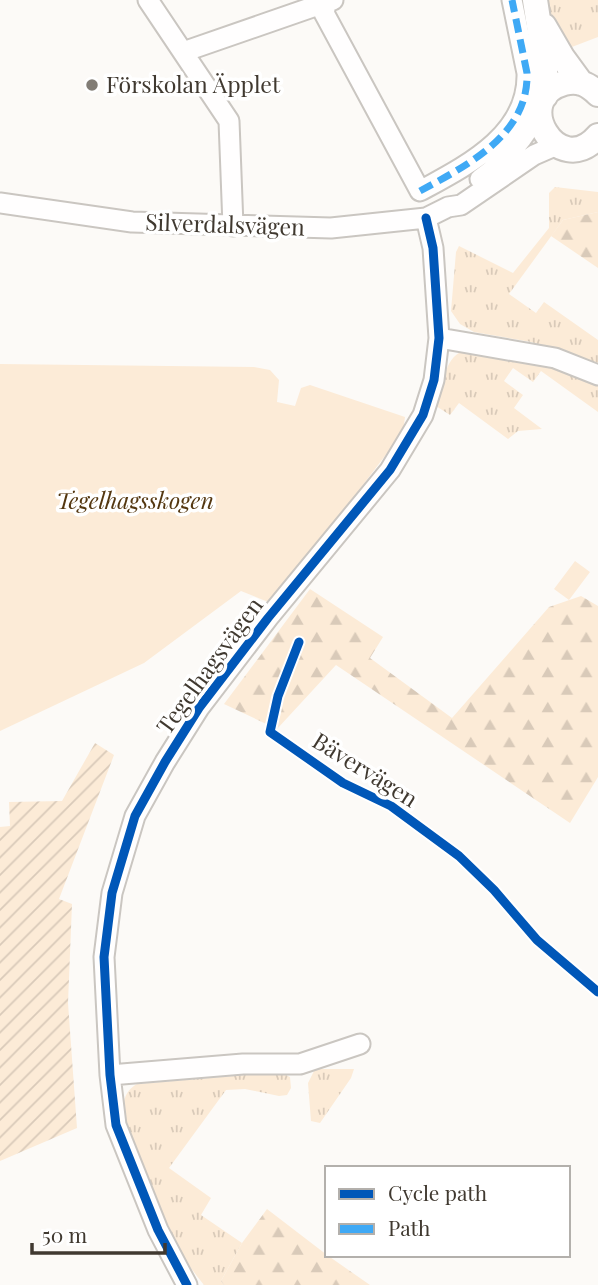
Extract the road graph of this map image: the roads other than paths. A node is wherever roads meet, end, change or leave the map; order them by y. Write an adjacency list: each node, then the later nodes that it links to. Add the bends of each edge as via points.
1 (148, 0): 5 (street)
2 (512, 0): 3 (street, via 527,74 521,103 502,138 489,150 420,191 324,13)
3 (328, 1): 5 (street)
4 (536, 7): 6 (street, via 562,57); 7 (street, via 545,65)
5 (183, 52): 13 (street, via 229,121)
6 (589, 88): 7 (street, via 560,84)
7 (542, 104): 9 (street, via 540,123 547,138); 11 (street, Silverdalsvägen, via 529,130 503,161 459,192)
8 (598, 136): 9 (street)
9 (577, 151): 11 (street, Silverdalsvägen, via 534,155 461,205)
10 (0, 203): 13 (street, Silverdalsvägen, via 132,222)
11 (448, 207): 12 (street, Silverdalsvägen)
12 (426, 218): 13 (street, Silverdalsvägen, via 331,229); 14 (street, Tegelhagsvägen, via 433,248)
13 (233, 226)
14 (439, 338): 15 (street, via 555,358); 17 (street, Tegelhagsvägen, via 434,380 423,415 390,470 198,708 135,816 112,893 104,957)
15 (598, 375)
16 (360, 1044): 17 (street, via 300,1064)
17 (110, 1075): 18 (street, Tegelhagsvägen, via 116,1125 158,1230)
18 (187, 1285)

